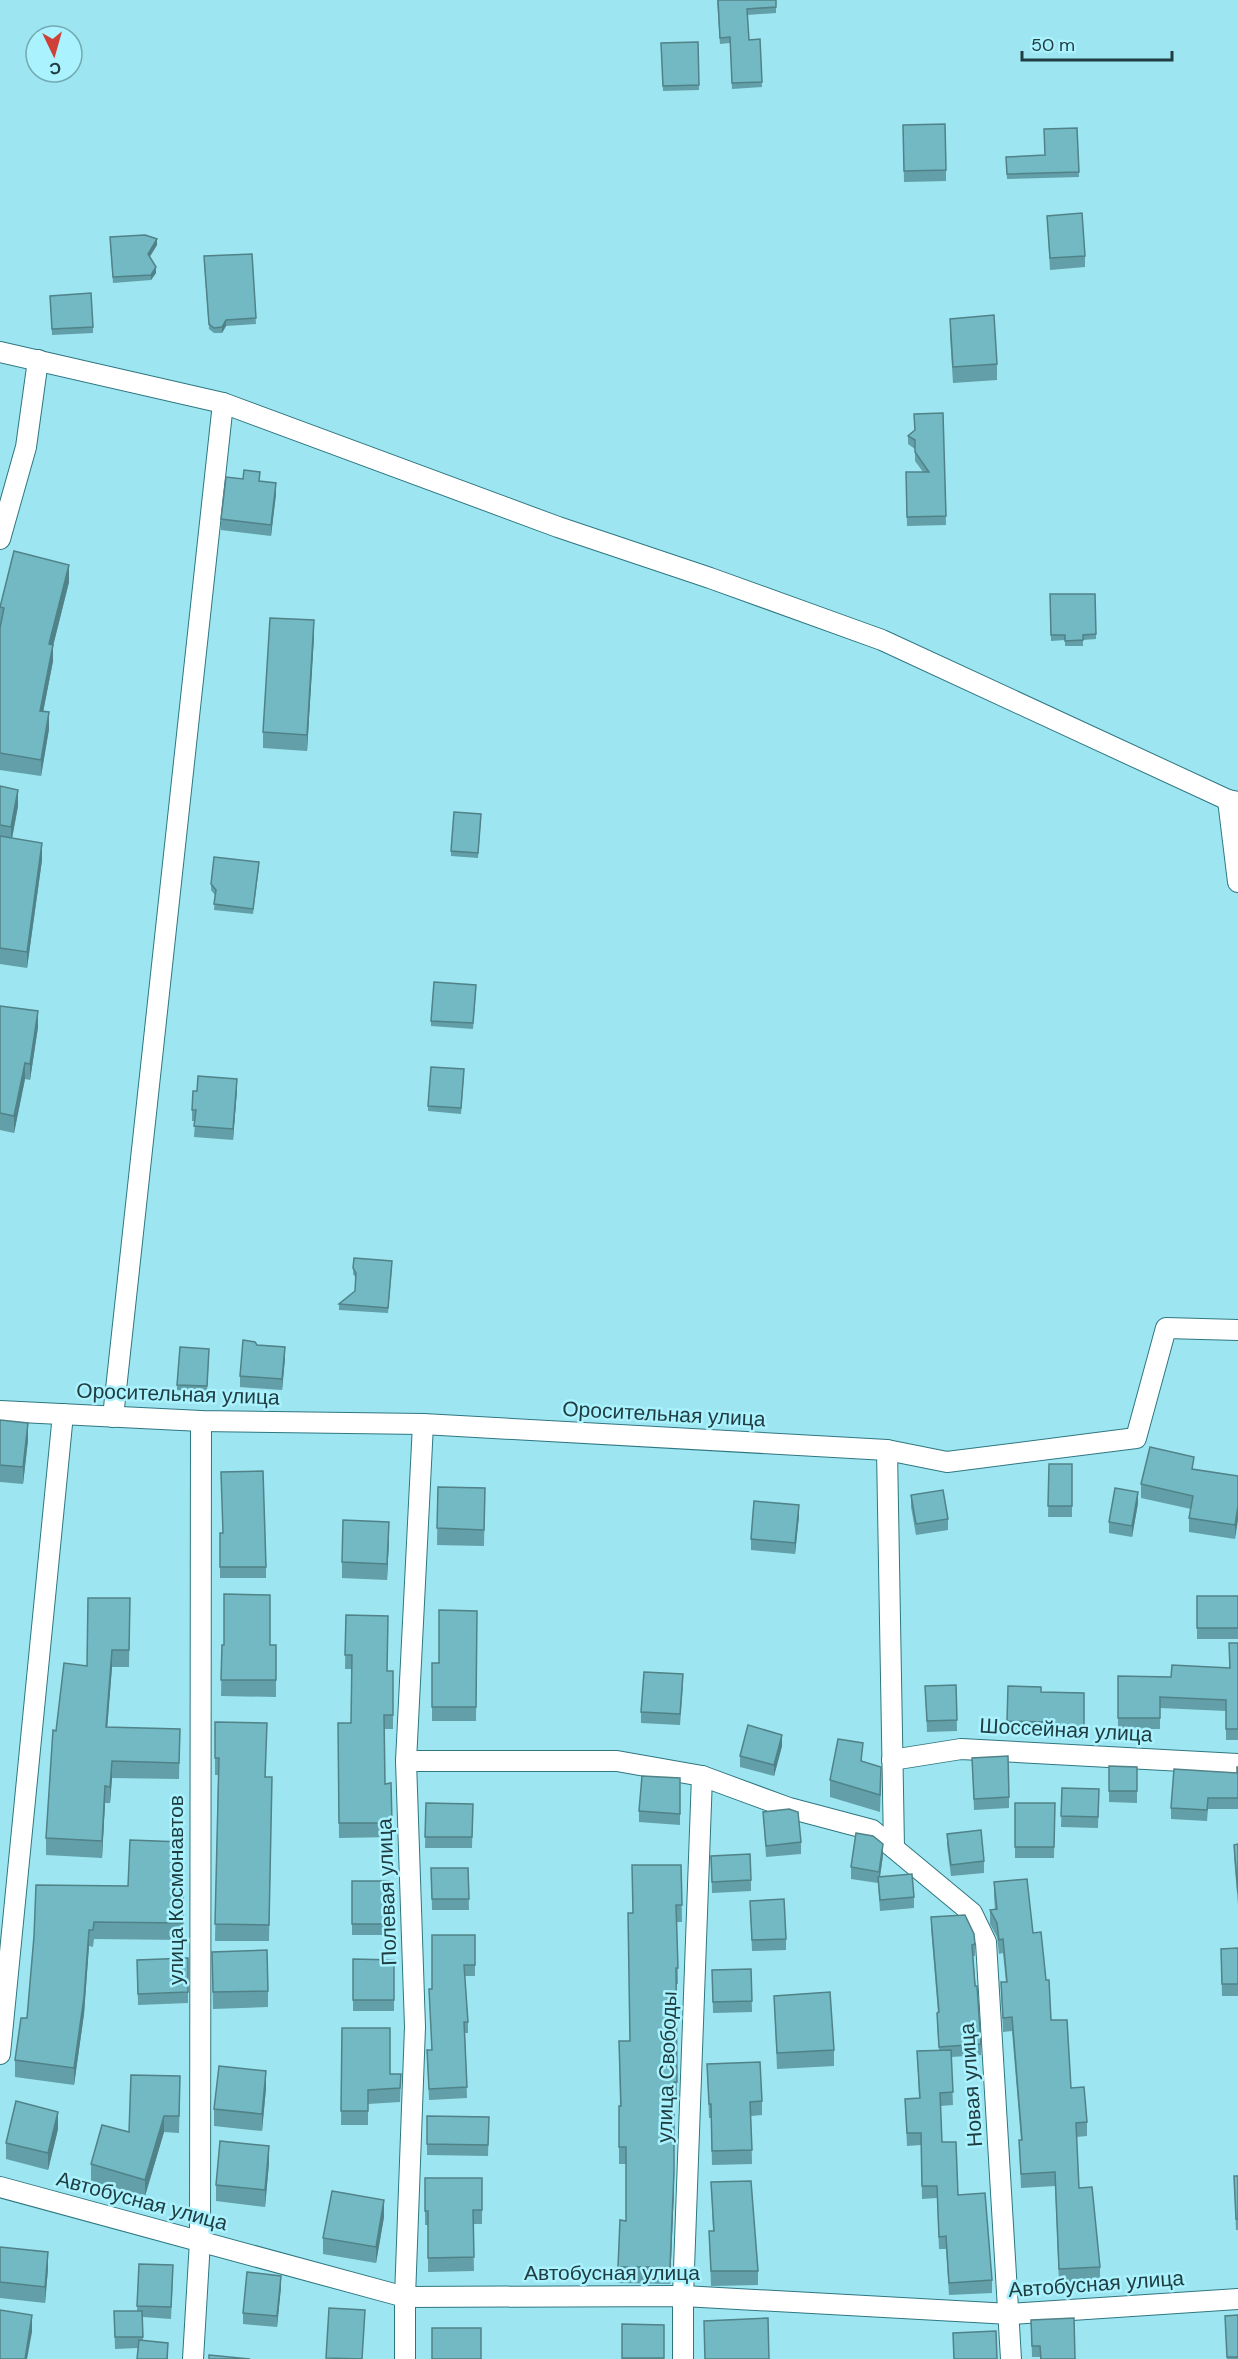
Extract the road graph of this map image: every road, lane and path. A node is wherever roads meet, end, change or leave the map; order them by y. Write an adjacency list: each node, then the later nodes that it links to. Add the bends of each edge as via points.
1 (0, 352): 2 (street)
2 (38, 360): 3 (street); 4 (street, via 26,447)
3 (223, 403): 5 (street, via 558,527 882,640); 10 (street)
4 (0, 539)
5 (1233, 801): 6 (street)
6 (1238, 882)
7 (1238, 1330): 13 (street, Оросительная улица, via 1166,1328 1136,1438 947,1462)
8 (0, 1411): 9 (street, Оросительная улица)
9 (63, 1414): 10 (street, Оросительная улица); 19 (street)
10 (113, 1417): 11 (street, Оросительная улица)
11 (201, 1421): 12 (street, Оросительная улица); 21 (street, улица Космонавтов)
12 (423, 1424): 13 (street, Оросительная улица); 15 (street, Полевая улица)
13 (886, 1450): 14 (street)
14 (892, 1760): 16 (street, Шоссейная улица, via 962,1749); 18 (street)
15 (406, 1761): 17 (street, Новая улица, via 617,1761); 23 (street, Полевая улица, via 415,2027)
16 (1238, 1764)
17 (702, 1776): 18 (street, Новая улица, via 789,1808 872,1830); 22 (street, улица Свободы)
18 (894, 1848): 25 (street, Новая улица, via 972,1913 986,1942)
19 (0, 2054)
20 (0, 2187): 21 (street, Автобусная улица)
21 (200, 2241): 23 (street, Автобусная улица); 26 (street, улица Космонавтов)
22 (683, 2296): 23 (street, Автобусная улица); 25 (street, Автобусная улица); 28 (street, улица Свободы)
23 (405, 2297): 27 (street, Полевая улица)
24 (1238, 2299): 25 (street, Автобусная улица)
25 (1010, 2314): 29 (street, Новая улица)
26 (194, 2359)
27 (405, 2359)
28 (683, 2359)
29 (1011, 2359)

